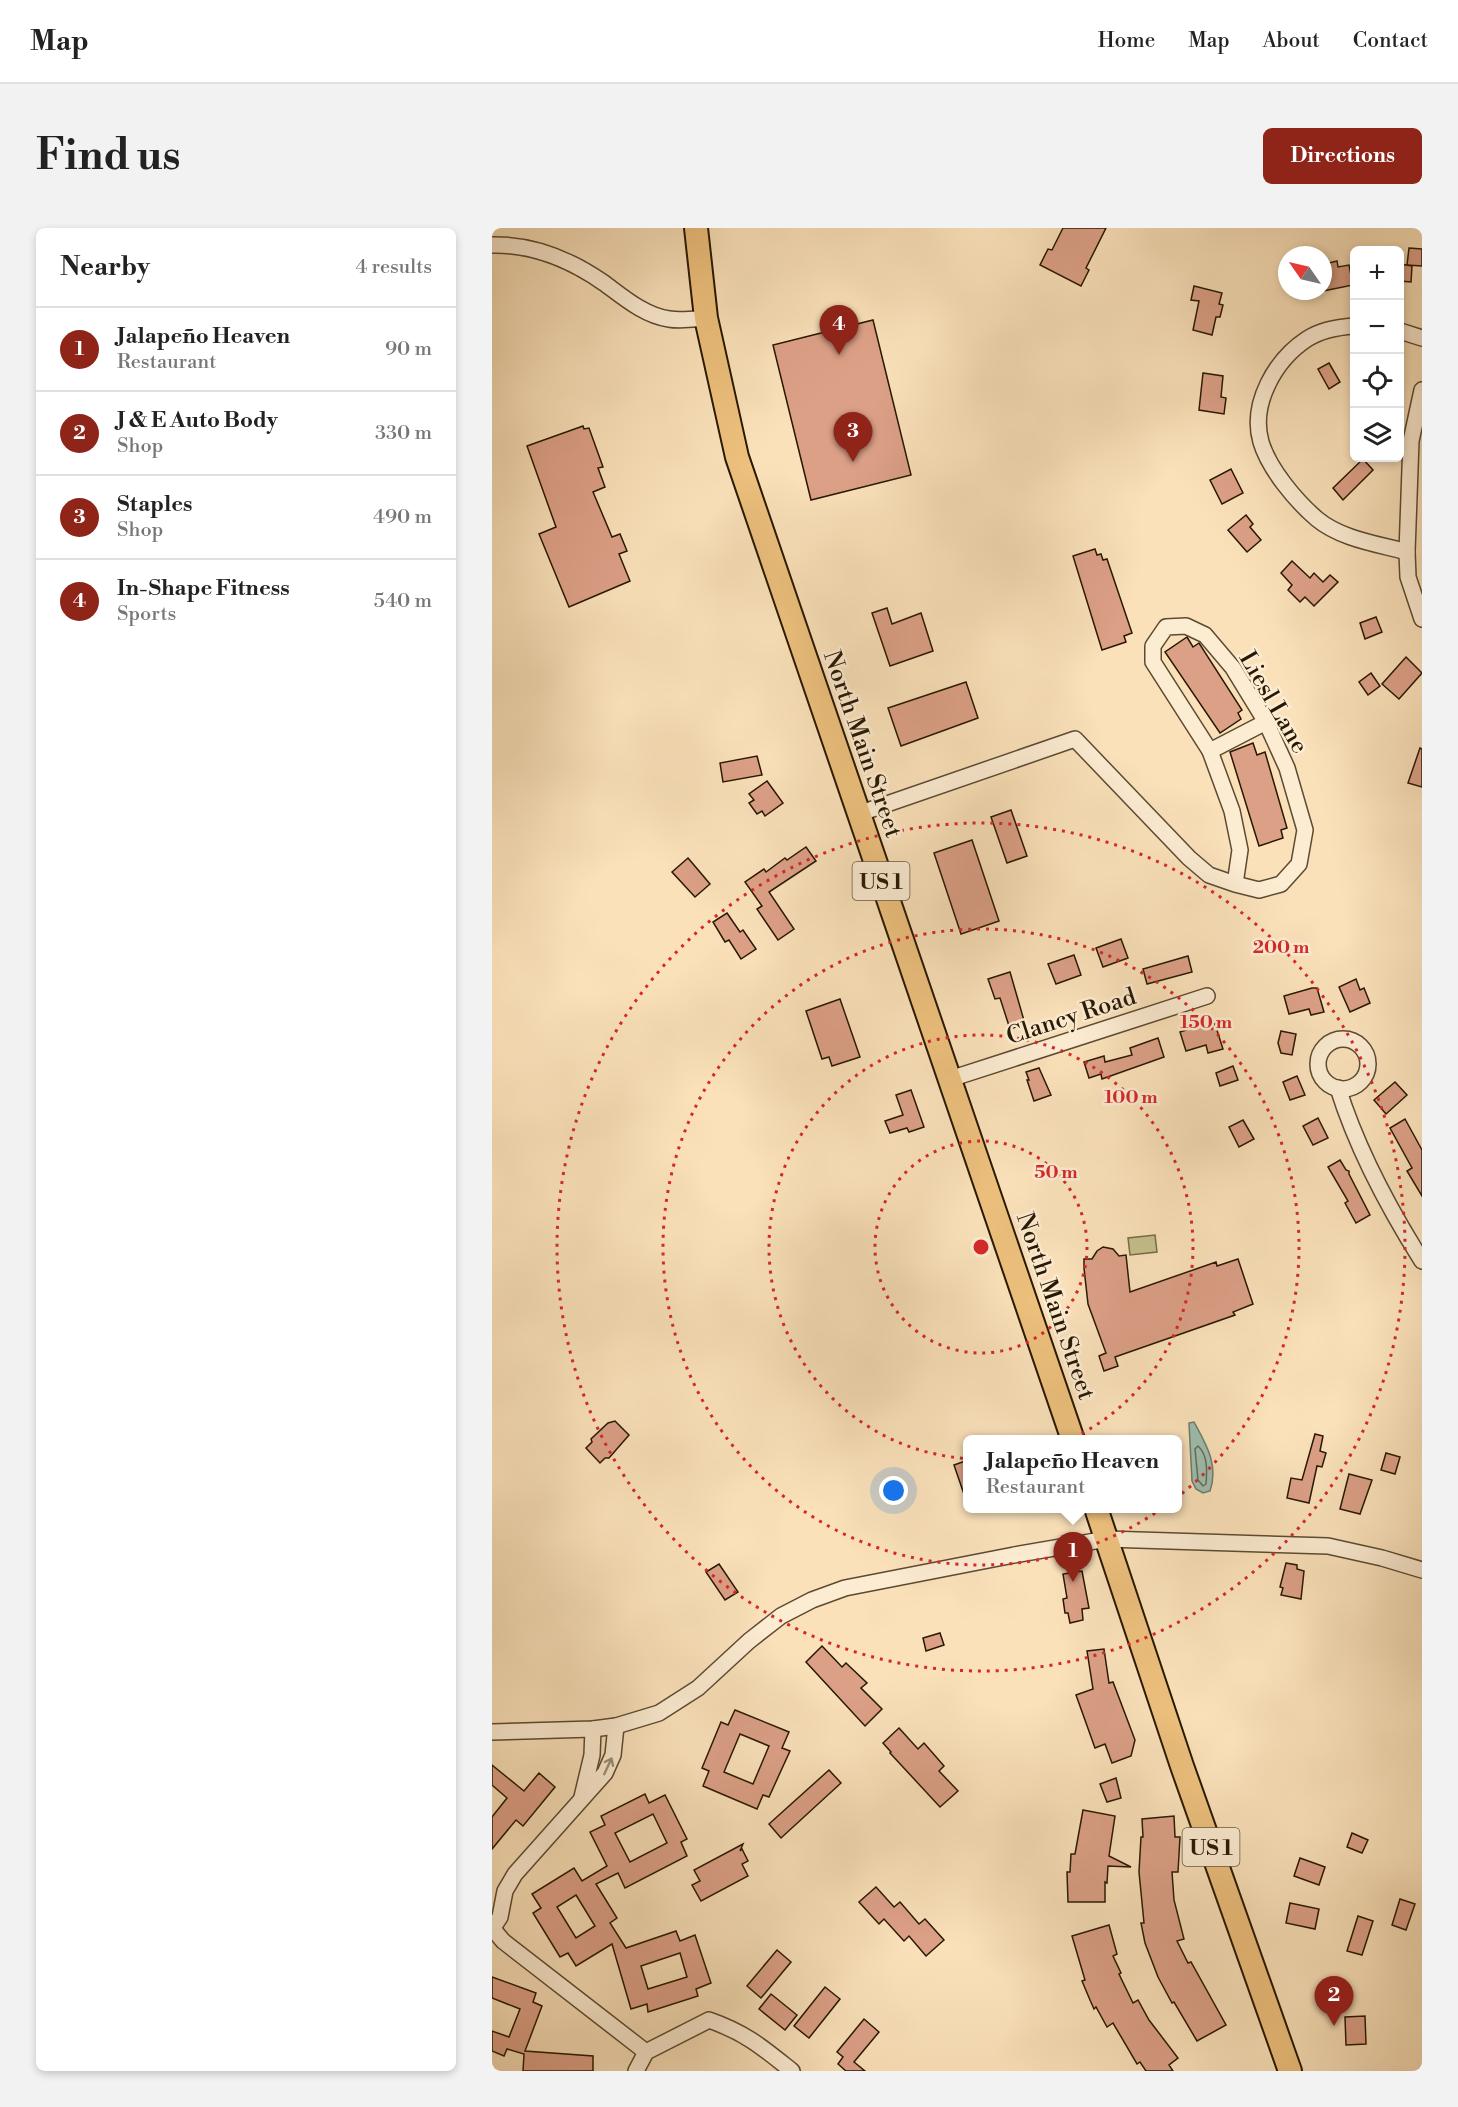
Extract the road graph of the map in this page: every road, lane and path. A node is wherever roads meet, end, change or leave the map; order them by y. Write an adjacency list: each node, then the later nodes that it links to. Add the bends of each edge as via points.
1 (696, 228): 3 (main road, North Main Street / US 1)
2 (492, 245): 3 (street, via 539,250 567,261 651,314 668,319)
3 (706, 318): 12 (main road, North Main Street / US 1, via 737,457)
4 (1350, 326): 8 (street, via 1307,339 1278,368 1261,405 1261,443 1275,472 1318,520 1354,537)
5 (1404, 332): 6 (street)
6 (1422, 338)
7 (1422, 390): 8 (street, via 1411,441)
8 (1407, 552): 9 (street, via 1408,577)
9 (1422, 619)
10 (1266, 722): 11 (street); 11 (street, Liesl Lane, via 1233,668 1205,635 1186,626 1166,627 1153,646 1153,662); 13 (street, Liesl Lane, via 1287,768 1305,830 1299,864 1281,884 1259,890)
11 (1210, 751): 13 (street, Liesl Lane, via 1232,811 1240,850)
12 (858, 814): 13 (street, Liesl Lane, via 1075,739 1189,858 1209,875); 15 (main road, North Main Street / US 1)
13 (1235, 884)
14 (1207, 996): 15 (street, Clancy Road)
15 (950, 1079): 18 (main road, North Main Street / US 1)
16 (1338, 1088): 17 (street, via 1381,1189)
17 (1422, 1261)
18 (1071, 1435)
19 (1097, 1513): 20 (main road, US 1)
20 (1107, 1539): 21 (street, via 1328,1546); 22 (street, via 845,1588 812,1600 781,1616 678,1701 659,1713); 30 (main road, US 1)
21 (1422, 1570)
22 (616, 1726): 23 (street); 25 (street, one-way to 22, via 605,1773 613,1755)
23 (593, 1729): 24 (street); 25 (street, via 592,1755)
24 (492, 1732)
25 (582, 1797): 26 (street, via 516,1874 505,1891 500,1917)
26 (492, 1929): 27 (street)
27 (646, 2052): 28 (street); 29 (street, via 709,2020 755,2041)
28 (636, 2071)
29 (792, 2071)
30 (1290, 2071)

